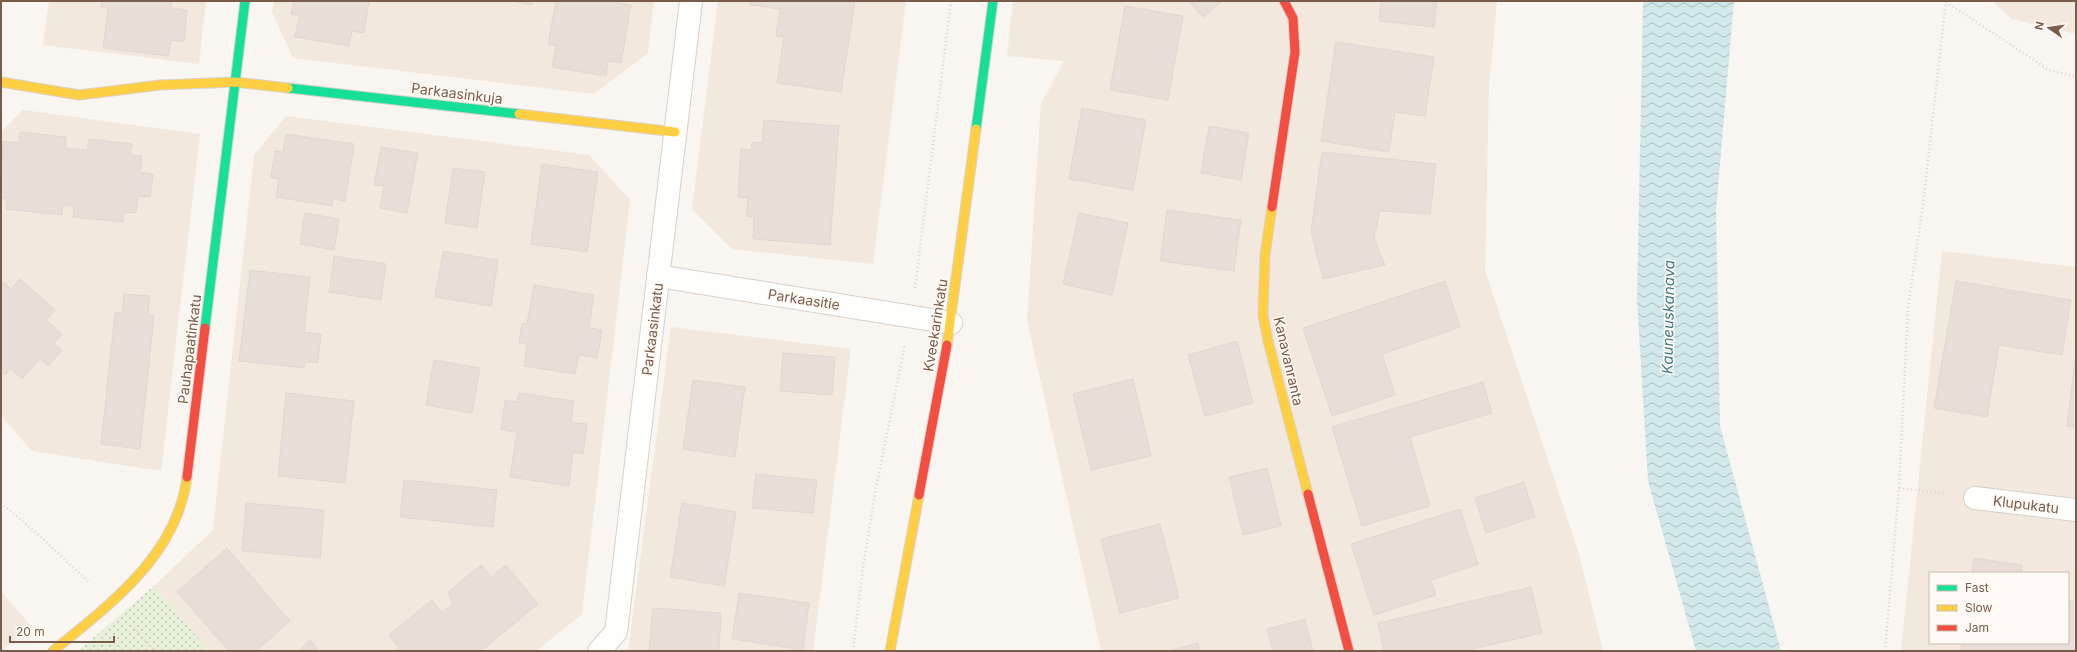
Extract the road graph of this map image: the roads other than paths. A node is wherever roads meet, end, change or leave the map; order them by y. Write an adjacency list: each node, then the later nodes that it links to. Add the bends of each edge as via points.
1 (245, 1): 6 (street, Pauhapaatinkatu)
2 (691, 1): 7 (street, Parkaasinkatu)
3 (993, 1): 9 (street, Kveekarinkatu)
4 (1284, 1): 15 (street, Kanavanranta, via 1293,18 1295,52 1265,256 1263,316)
5 (1, 82): 6 (street, Parkaasinkuja, via 79,95 160,86)
6 (235, 82): 7 (street, Parkaasinkuja); 12 (street, Pauhapaatinkatu, via 185,492 173,526 156,554 110,602)
7 (675, 132): 8 (street, Parkaasinkatu)
8 (658, 276): 9 (street, Parkaasitie); 13 (street, Parkaasinkatu, via 616,632)
9 (951, 323): 14 (street, Kveekarinkatu)
10 (1976, 498): 11 (street, Klupukatu)
11 (2076, 510)
12 (53, 651)
13 (599, 651)
14 (890, 651)
15 (1349, 651)

